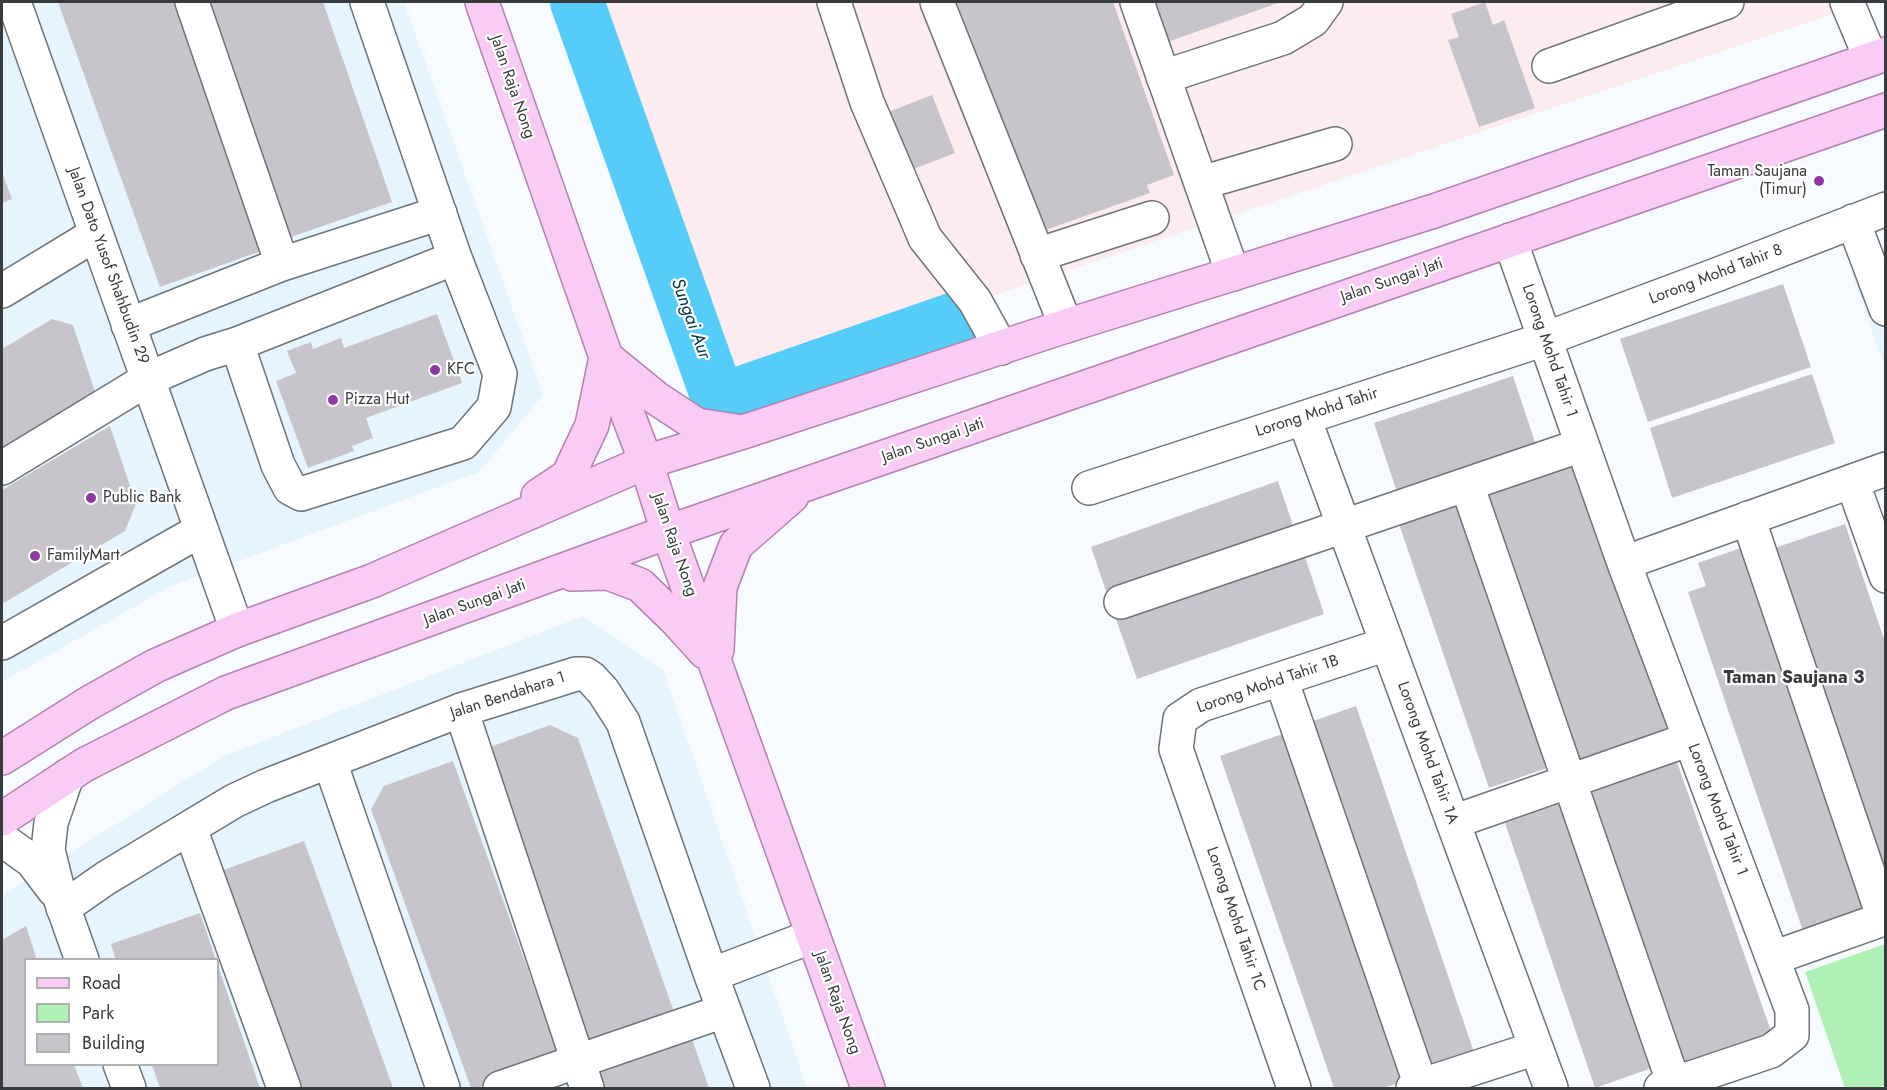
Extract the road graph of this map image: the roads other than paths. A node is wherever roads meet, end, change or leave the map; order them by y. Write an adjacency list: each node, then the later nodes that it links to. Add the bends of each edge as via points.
1 (14, 2): 22 (street, Jalan Dato Yusof Shahbudin 29)
2 (192, 2): 26 (street)
3 (367, 2): 19 (street)
4 (482, 2): 35 (main road, Jalan Raja Nong)
5 (834, 2): 34 (street, via 867,102 925,238 975,301)
6 (937, 2): 24 (street)
7 (1137, 2): 14 (street)
8 (1326, 2): 14 (street, via 1313,20 1283,38)
9 (1727, 2): 11 (street)
10 (1847, 2): 12 (street)
11 (1673, 11): 13 (street)
12 (1878, 56): 27 (main road, via 1434,211)
13 (1549, 66)
14 (1163, 77): 17 (street)
15 (1886, 110): 23 (main road, Jalan Sungai Jati)
16 (1335, 144): 17 (street)
17 (1201, 183): 27 (street)
18 (1886, 209): 21 (street, Lorong Mohd Tahir 8)
19 (440, 213): 25 (street); 26 (street)
20 (1152, 218): 24 (street)
21 (1853, 221): 29 (street); 32 (street, Lorong Mohd Tahir 8)
22 (96, 234): 28 (street); 30 (street, Jalan Dato Yusof Shahbudin 29)
23 (1510, 240): 32 (street, Lorong Mohd Tahir 1); 44 (main road, Jalan Sungai Jati)
24 (1037, 255): 31 (street)
25 (455, 258): 33 (street); 33 (street, via 500,374 494,407 463,443 301,494 290,488 278,465)
26 (282, 264): 30 (street)
27 (1233, 274): 31 (main road)
28 (2, 291)
29 (1886, 309)
30 (129, 325): 36 (street, Jalan Dato Yusof Shahbudin 29)
31 (1066, 326): 34 (main road)
32 (1545, 339): 37 (street, Lorong Mohd Tahir); 39 (street, Lorong Mohd Tahir 1)
33 (237, 344): 36 (street)
34 (1001, 348): 38 (main road)
35 (606, 357): 38 (main road, via 697,425); 40 (main road, Jalan Raja Nong); 48 (main road, via 592,425 568,476)
36 (148, 379): 41 (street); 50 (street, Jalan Dato Yusof Shahbudin 29)
37 (1304, 418): 46 (street, Lorong Mohd Tahir); 49 (street, Lorong Mohd Tahir 1A)
38 (743, 432): 40 (main road)
39 (1582, 446): 45 (street); 52 (street, Lorong Mohd Tahir 1)
40 (646, 462): 48 (main road); 51 (main road, Jalan Raja Nong)
41 (2, 468)
42 (1886, 469): 43 (street)
43 (1852, 481): 47 (street); 54 (street)
44 (805, 485): 51 (main road, Jalan Sungai Jati); 59 (main road, via 736,546 720,587)
45 (1467, 485): 49 (street); 67 (street)
46 (1089, 488)
47 (1748, 518): 52 (street); 73 (street)
48 (492, 527): 56 (main road, via 372,580)
49 (1344, 527): 55 (street); 58 (street, Lorong Mohd Tahir 1A)
50 (201, 530): 56 (street, Jalan Dato Yusof Shahbudin 29); 57 (street)
51 (668, 532): 53 (main road, Jalan Sungai Jati); 59 (main road, Jalan Raja Nong)
52 (1624, 563): 62 (street, Lorong Mohd Tahir 1)
53 (550, 575): 59 (main road, via 608,573 640,585); 66 (main road, Jalan Sungai Jati, via 226,693)
54 (1886, 576)
55 (1120, 602)
56 (237, 630): 64 (main road, via 155,666)
57 (2, 643)
58 (1387, 644): 60 (street, Lorong Mohd Tahir 1B); 69 (street, Lorong Mohd Tahir 1A)
59 (716, 665): 74 (main road, Jalan Raja Nong)
60 (1281, 679): 63 (street, Lorong Mohd Tahir 1B, via 1201,705 1180,719); 83 (street)
61 (461, 710): 65 (street, Jalan Bendahara 1); 77 (street, Jalan Bendahara 1, via 576,674 585,674 598,684 623,722); 81 (street)
62 (1690, 739): 67 (street); 76 (street, Lorong Mohd Tahir 1)
63 (1176, 749): 90 (street, Lorong Mohd Tahir 1C)
64 (2, 758)
65 (330, 762): 70 (street, Jalan Bendahara 1, via 234,801); 86 (street)
66 (67, 776): 68 (main road, Jalan Sungai Jati); 72 (street, via 51,823 48,850)
67 (1570, 782): 69 (street); 82 (street)
68 (2, 819)
69 (1453, 822): 79 (street, Lorong Mohd Tahir 1A)
70 (190, 828): 72 (street, Jalan Bendahara 1); 85 (street)
71 (2, 841): 72 (street, via 32,861)
72 (62, 903): 75 (street)
73 (1885, 919): 76 (street)
74 (813, 936): 77 (street); 89 (main road, Jalan Raja Nong)
75 (81, 958)
76 (1773, 958): 82 (street, Lorong Mohd Tahir 1, via 1792,1010 1792,1035 1771,1051)
77 (711, 975): 78 (street, Jalan Bendahara 1)
78 (724, 1011): 81 (street); 88 (street, Jalan Bendahara 1)
79 (1536, 1048): 83 (street); 91 (street, Lorong Mohd Tahir 1A)
80 (120, 1066): 84 (street)
81 (582, 1075): 87 (street)
82 (1668, 1086)
83 (1417, 1087)
84 (129, 1089)
85 (284, 1089)
86 (443, 1089)
87 (500, 1089)
88 (753, 1089)
89 (868, 1089)
90 (1294, 1089)
91 (1551, 1089)

